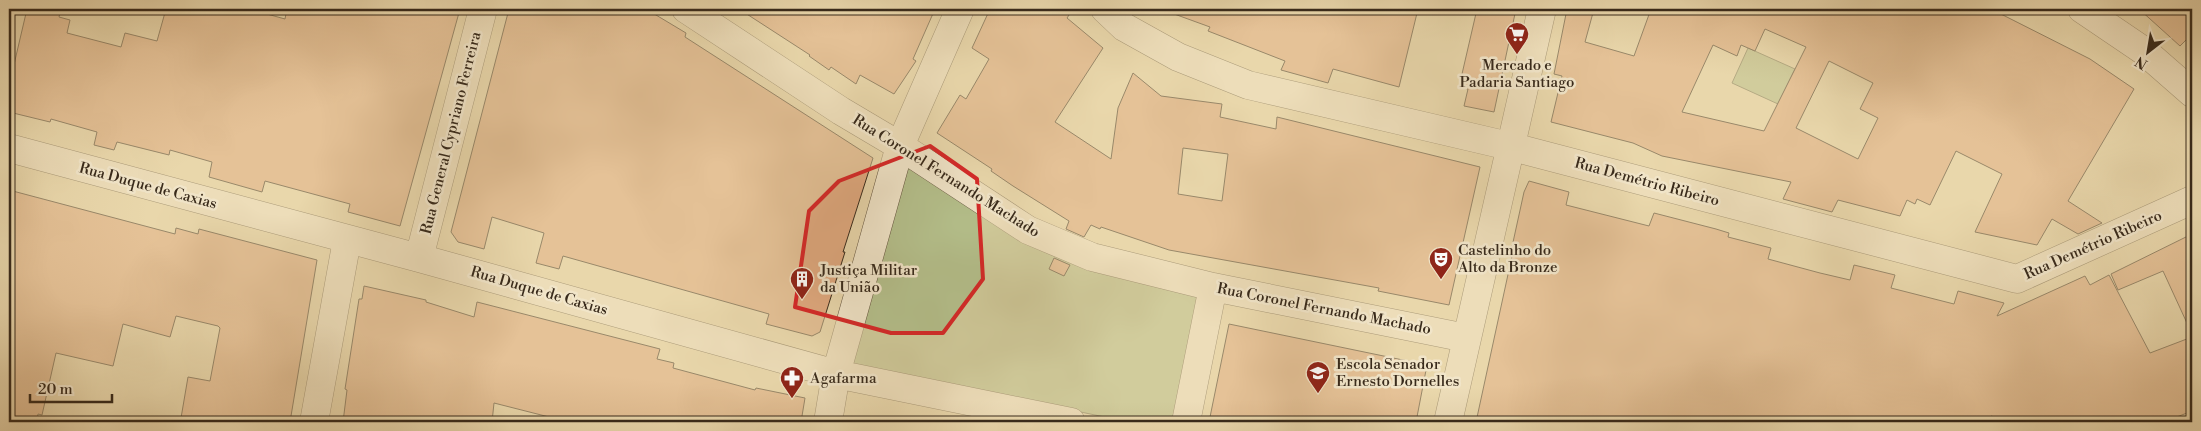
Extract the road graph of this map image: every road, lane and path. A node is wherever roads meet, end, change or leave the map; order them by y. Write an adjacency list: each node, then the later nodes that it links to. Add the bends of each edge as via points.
1 (483, 9): 13 (street, Rua General Cypriano Ferreira)
2 (686, 9): 8 (street, Rua Coronel Fernando Machado)
3 (960, 9): 8 (street)
4 (1105, 9): 9 (street, Rua Demétrio Ribeiro, via 1124,27 1178,57 1248,85)
5 (1542, 9): 9 (street)
6 (2082, 9): 7 (street, via 2144,50)
7 (2192, 93)
8 (900, 146): 14 (street, Rua Coronel Fernando Machado, via 1028,230 1092,257); 16 (street)
9 (1509, 146): 11 (street, Rua Demétrio Ribeiro, via 2017,279); 15 (street)
10 (9, 148): 12 (street, Rua Duque de Caxias)
11 (2192, 200)
12 (347, 240): 13 (street, Rua Duque de Caxias); 17 (street)
13 (419, 258): 16 (street, Rua Duque de Caxias)
14 (1213, 287): 15 (street, Rua Coronel Fernando Machado); 20 (street)
15 (1466, 338): 21 (street)
16 (836, 374): 18 (street); 19 (street, Rua Duque de Caxias)
17 (314, 422)
18 (828, 422)
19 (1071, 422)
20 (1186, 422)
21 (1448, 422)

